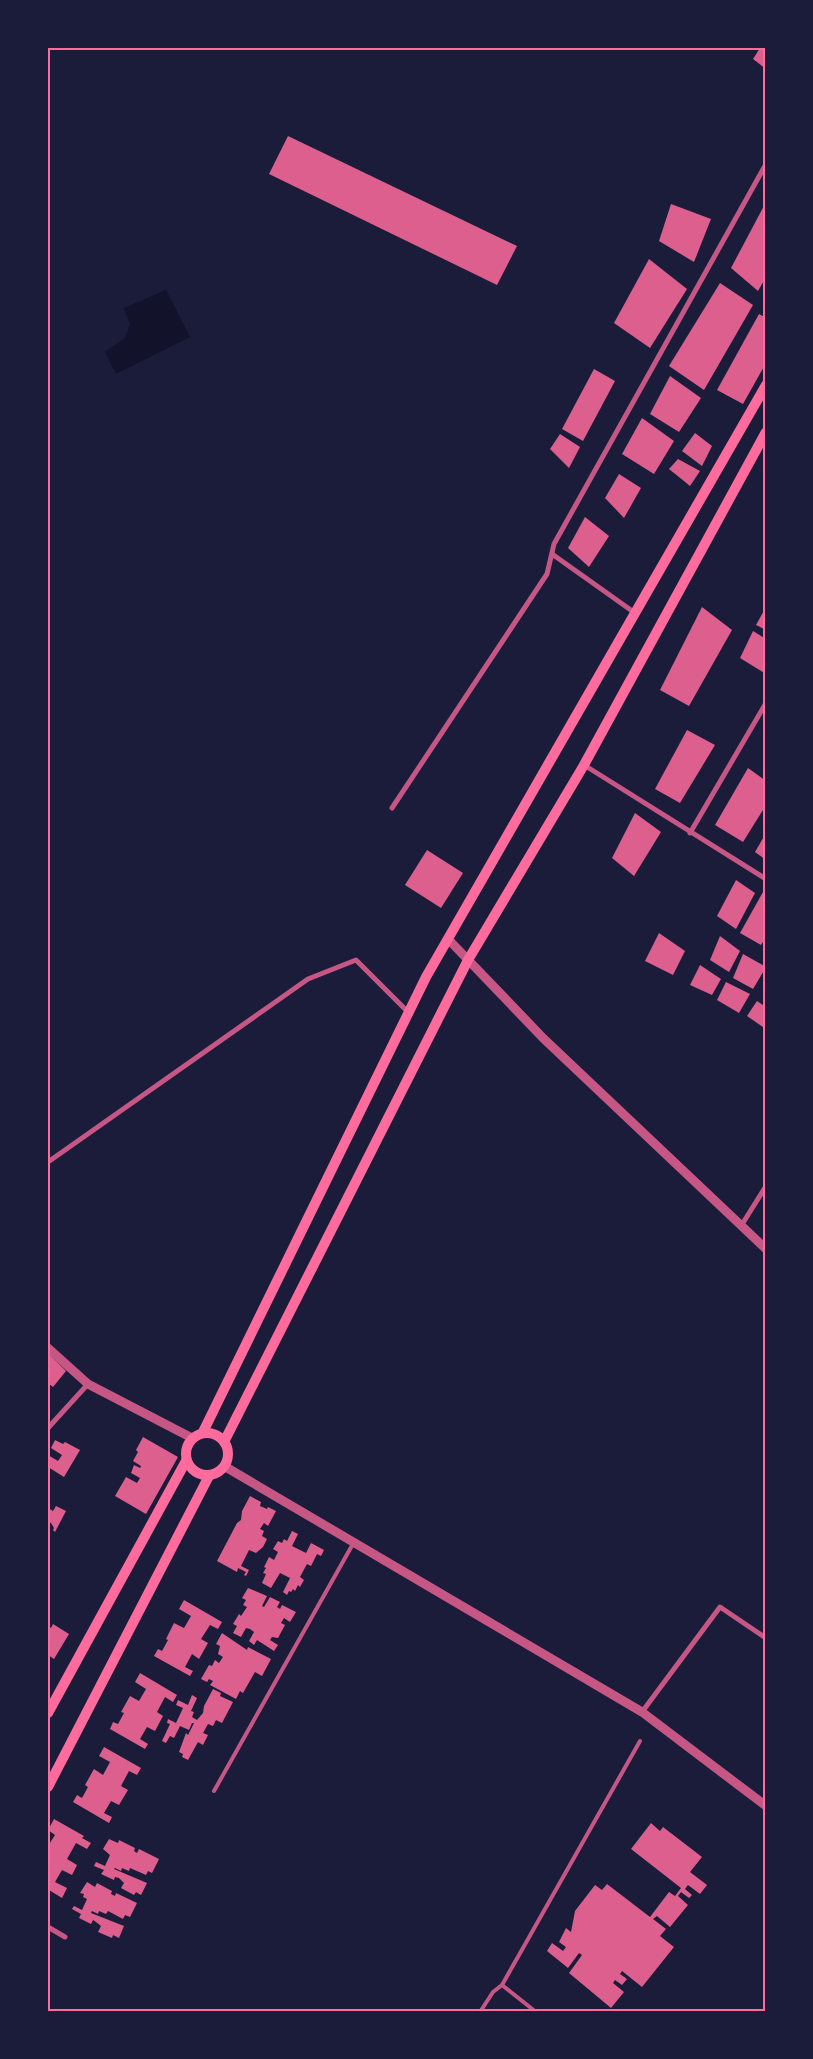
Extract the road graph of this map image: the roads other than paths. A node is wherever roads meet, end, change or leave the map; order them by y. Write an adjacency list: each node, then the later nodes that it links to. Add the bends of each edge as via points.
1 (766, 164): 2 (street)
2 (764, 174): 5 (street, via 554,544)
3 (766, 385): 6 (main road)
4 (766, 432): 8 (main road)
5 (552, 554): 6 (street); 9 (street, via 547,574)
6 (636, 614): 12 (main road)
7 (766, 703): 10 (street)
8 (584, 765): 10 (street); 13 (main road)
9 (392, 808)
10 (690, 833): 11 (street)
11 (766, 878)
12 (448, 939): 13 (street); 14 (main road)
13 (468, 960): 17 (street, via 543,1038); 24 (main road)
14 (408, 1013): 15 (street, via 356,960 308,979); 22 (main road)
15 (48, 1162)
16 (766, 1186): 17 (street)
17 (740, 1227): 18 (street)
18 (766, 1249)
19 (48, 1348): 20 (street)
20 (88, 1384): 21 (street); 23 (street)
21 (48, 1428)
22 (203, 1432): 23 (main road); 24 (main road, via 215,1434)
23 (192, 1438): 25 (main road, via 186,1448)
24 (224, 1442): 26 (main road, via 228,1454)
25 (186, 1461): 27 (main road, via 195,1472); 31 (main road)
26 (224, 1466): 27 (main road); 28 (street)
27 (210, 1476): 33 (main road)
28 (354, 1542): 30 (street); 34 (lane)
29 (766, 1638): 30 (street, via 720,1607)
30 (642, 1712): 35 (street)
31 (48, 1713)
32 (640, 1741): 38 (lane)
33 (48, 1787)
34 (214, 1791)
35 (766, 1806)
36 (48, 1927): 37 (street)
37 (65, 1937)
38 (502, 1985): 39 (lane, via 493,1992); 40 (lane)
39 (480, 2012)
40 (536, 2012)

